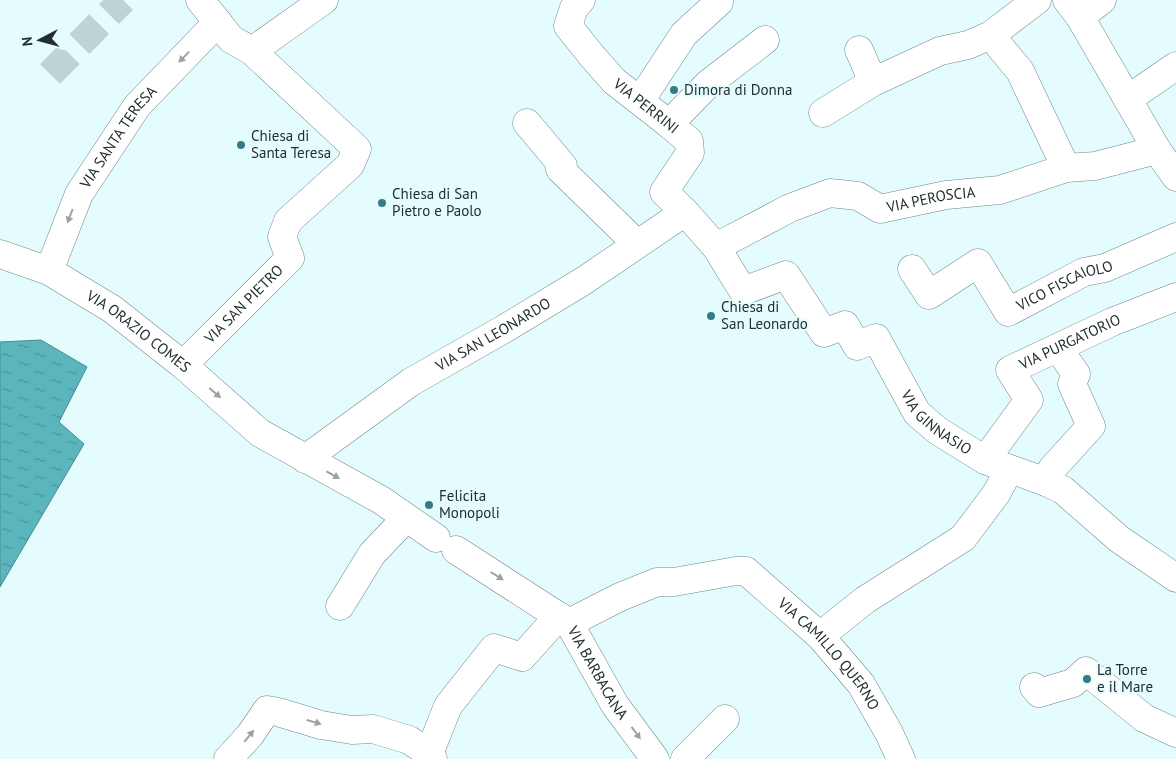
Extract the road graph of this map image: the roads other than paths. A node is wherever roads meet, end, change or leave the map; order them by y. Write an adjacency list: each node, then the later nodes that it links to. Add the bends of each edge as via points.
1 (200, 0): 8 (street)
2 (324, 0): 12 (street)
3 (581, 0): 16 (street, VIA PERRINI, via 574,8 568,26 614,81)
4 (1037, 0): 14 (street, via 990,35 968,45 940,51)
5 (1102, 0): 7 (street)
6 (719, 2): 16 (street, via 684,34)
7 (1073, 9): 15 (street)
8 (218, 22): 12 (street, via 231,39); 29 (street, VIA SANTA TERESA, one-way to 29, via 137,106 79,194)
9 (765, 40): 19 (street, via 709,83)
10 (1000, 47): 21 (street, via 1020,71)
11 (860, 50): 14 (street)
12 (252, 51): 32 (street, VIA SAN PIETRO, via 357,149 350,165 288,221 282,237 290,258)
13 (1176, 66): 15 (street)
14 (873, 82): 17 (street)
15 (1128, 99): 20 (street)
16 (640, 101): 19 (street, VIA PERRINI)
17 (823, 113)
18 (528, 123): 25 (street, via 563,166 560,169)
19 (669, 124): 23 (street, VIA PERRINI, via 689,141 690,152 664,192)
20 (1157, 150): 21 (street, VIA PEROSCIA, via 1095,166); 22 (street)
21 (1066, 168): 26 (street, VIA PEROSCIA, via 1000,190 946,195 880,208 858,196 830,193 790,208)
22 (1176, 177)
23 (685, 212): 25 (street, VIA SAN LEONARDO); 26 (street)
24 (1176, 237): 28 (street, VICO FISCAIOLO, via 1106,268 1084,272 1008,312 978,263 928,295)
25 (637, 244): 34 (street, VIA SAN LEONARDO, via 585,280 411,382)
26 (716, 247): 35 (street, VIA GINNASIO, via 743,291 786,275 824,334 845,325 856,346 876,338 917,413 938,431)
27 (0, 254): 29 (street, VIA ORAZIO COMES)
28 (912, 269)
29 (49, 271): 32 (street, VIA ORAZIO COMES, via 112,309)
30 (1176, 297): 31 (street, VIA PURGATORIO)
31 (1058, 348): 35 (street, VIA PURGATORIO, via 1010,370 1029,400); 37 (street, via 1076,374 1072,384 1091,426 1052,469)
32 (183, 365): 33 (street, VIA ORAZIO COMES, one-way to 33)
33 (260, 433): 34 (street, VIA BARBACANA)
34 (305, 459): 38 (street, VIA BARBACANA, one-way to 38)
35 (984, 460): 36 (street, VIA GINNASIO)
36 (1010, 470): 37 (street, VIA GINNASIO); 42 (street, via 962,538 865,600)
37 (1046, 482): 39 (street, VIA GINNASIO, via 1063,490 1119,539)
38 (406, 518): 40 (street, via 372,554); 41 (street, VIA BARBACANA, one-way to 41)
39 (1176, 578)
40 (340, 606)
41 (564, 619): 42 (street, VIA CAMILLO QUERNO, via 657,582 674,582 736,570 746,571); 46 (street, via 522,657 494,648 448,706); 48 (street, VIA BARBACANA, one-way to 48, via 615,705)
42 (820, 636): 50 (street, VIA CAMILLO QUERNO, via 861,684)
43 (1034, 687): 45 (street, via 1039,693 1073,683 1086,671 1144,718)
44 (725, 719): 49 (street)
45 (1176, 733)
46 (431, 757): 47 (street, one-way to 46, via 267,710 344,729 373,729 409,740)
47 (228, 759)
48 (655, 759)
49 (686, 759)
50 (901, 759)

